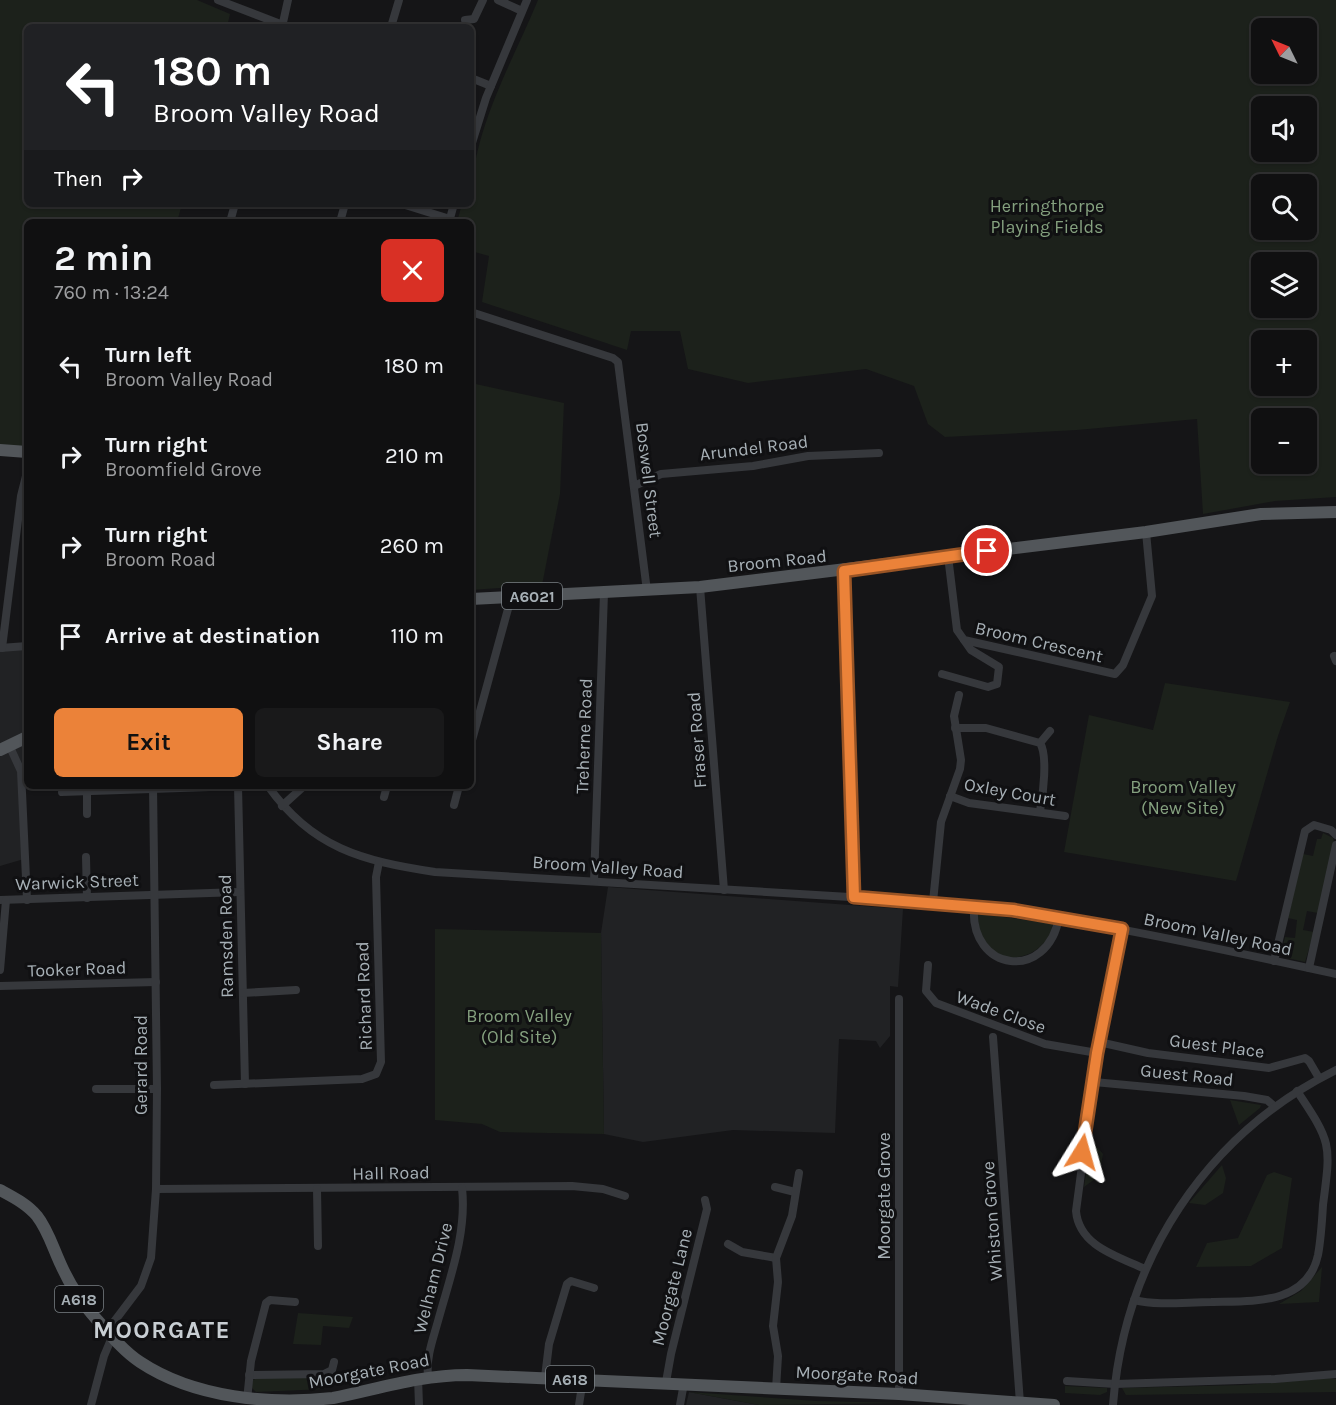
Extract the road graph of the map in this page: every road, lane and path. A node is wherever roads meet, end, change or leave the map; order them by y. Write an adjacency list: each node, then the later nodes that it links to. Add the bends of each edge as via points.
1 (218, 0): 9 (street)
2 (288, 0): 10 (street)
3 (399, 0): 11 (street)
4 (483, 0): 8 (street, via 474,19)
5 (498, 0): 7 (street)
6 (526, 0): 7 (street)
7 (522, 11): 13 (street)
8 (465, 20)
9 (277, 24)
10 (282, 24)
11 (392, 24)
12 (474, 79): 13 (street)
13 (491, 86): 14 (street)
14 (475, 118)
15 (410, 207): 16 (street)
16 (444, 219)
17 (474, 313): 21 (street, Boswell Street, via 618,362)
18 (0, 450): 19 (main road)
19 (24, 452)
20 (879, 453): 21 (street, Arundel Road, via 808,456 753,466 662,474)
21 (634, 486): 28 (street, Boswell Street)
22 (24, 496): 34 (street)
23 (1336, 512): 24 (main road, Broom Road / A6021, via 1261,514)
24 (1146, 532): 25 (main road, Broom Road / A6021); 32 (street, Broom Crescent, via 1152,596 1119,672 1108,673)
25 (948, 556): 26 (main road, Broom Road / A6021); 32 (street, Broom Crescent, via 957,630)
26 (844, 571): 27 (main road, Broom Road / A6021); 67 (street)
27 (700, 587): 28 (main road, Broom Road / A6021); 64 (street, Fraser Road)
28 (647, 591): 29 (main road, Broom Road / A6021)
29 (604, 593): 30 (main road, Broom Road / A6021); 63 (street, Treherne Road)
30 (511, 598): 31 (main road, Broom Road / A6021); 39 (street)
31 (474, 599)
32 (964, 640): 35 (street, via 970,650 999,667 997,684 988,687)
33 (24, 646): 34 (street)
34 (1, 648)
35 (942, 674)
36 (959, 695): 37 (street)
37 (955, 728): 41 (street, via 986,728); 52 (street, via 961,760)
38 (1050, 731): 41 (street)
39 (474, 733)
40 (24, 738): 42 (main road)
41 (1040, 743): 56 (street, via 1044,750 1044,781)
42 (5, 748): 70 (street, via 21,771)
43 (127, 789): 51 (street)
44 (153, 789): 66 (street, Gerard Road)
45 (239, 789): 65 (street, Ramsden Road)
46 (270, 789): 55 (street, Broom Valley Road)
47 (301, 789): 55 (street)
48 (386, 789): 53 (street)
49 (458, 789): 54 (street)
50 (62, 792): 51 (street)
51 (87, 792): 57 (street)
52 (950, 796): 56 (street, Oxley Court, via 969,803); 71 (street, via 939,832)
53 (384, 797)
54 (454, 805)
55 (282, 806): 62 (street, Broom Valley Road, via 322,840)
56 (1040, 811): 58 (street, Oxley Court)
57 (87, 814)
58 (1065, 816)
59 (1336, 835): 75 (street, via 1314,825 1305,831)
60 (1336, 845): 77 (street)
61 (86, 857): 68 (street)
62 (379, 862): 63 (street, Broom Valley Road, via 435,872); 91 (street, Richard Road, via 376,1074 362,1079)
63 (594, 881): 64 (street, Broom Valley Road)
64 (724, 890): 67 (street, Broom Valley Road)
65 (240, 892): 66 (street, Warwick Street); 83 (street, Ramsden Road)
66 (155, 895): 68 (street, Warwick Street); 80 (street, Gerard Road)
67 (854, 897): 71 (street, Broom Valley Road)
68 (87, 898): 70 (street, Warwick Street)
69 (3, 900): 70 (street, Warwick Street); 78 (street)
70 (27, 900)
71 (933, 902): 72 (street, Broom Valley Road)
72 (974, 906): 73 (street, Broom Valley Road); 73 (street, via 979,940 990,953 1010,961 1031,959 1046,949 1055,936)
73 (1059, 917): 74 (street, Broom Valley Road)
74 (1122, 929): 75 (street, Broom Valley Road); 86 (street)
75 (1274, 961): 77 (street, Broom Valley Road)
76 (928, 965): 87 (street, Wade Close, via 927,991 943,1007 1045,1044)
77 (1309, 968): 79 (street, Broom Valley Road)
78 (0, 970)
79 (1336, 974)
80 (156, 982): 81 (street, Tooker Road); 94 (street, Gerard Road)
81 (0, 986)
82 (296, 990): 83 (street)
83 (243, 993): 91 (street, Ramsden Road)
84 (899, 999): 125 (street, Moorgate Grove)
85 (993, 1037): 128 (street, Whiston Grove)
86 (1099, 1041): 87 (street); 89 (street, Guest Place, via 1148,1053 1269,1068 1305,1058)
87 (1097, 1053): 90 (street)
88 (1336, 1070): 89 (street)
89 (1320, 1078): 95 (street)
90 (1094, 1082): 96 (street, Guest Road, via 1244,1096 1267,1100); 109 (street, via 1076,1200 1077,1219 1083,1233 1095,1244)
91 (245, 1084): 92 (street, Richard Road)
92 (214, 1085)
93 (96, 1089): 94 (street)
94 (157, 1089): 102 (street, Gerard Road)
95 (1297, 1091): 96 (street); 111 (street, via 1326,1137 1329,1156 1318,1257 1307,1277 1288,1293 1267,1300)
96 (1274, 1106): 109 (street, via 1223,1151 1190,1188)
97 (799, 1173): 103 (street)
98 (775, 1187): 103 (street)
99 (462, 1188): 100 (street, Hall Road); 104 (street, Hall Road, via 580,1186); 117 (street, Welham Drive, via 461,1234)
100 (317, 1189): 102 (street, Hall Road); 107 (street)
101 (0, 1190): 113 (main road, Moorgate Road / A618, via 35,1214 77,1296)
102 (156, 1190): 113 (street, Gerard Road, via 147,1273)
103 (795, 1192): 108 (street, via 792,1216)
104 (625, 1196)
105 (705, 1200): 121 (street, Moorgate Lane, via 707,1209)
106 (729, 1244): 108 (street)
107 (318, 1246)
108 (776, 1258): 124 (street)
109 (1145, 1269): 111 (street)
110 (594, 1288): 118 (street, via 571,1281 567,1284 549,1344)
111 (1134, 1300): 123 (street)
112 (295, 1302): 116 (street, via 266,1303)
113 (110, 1334): 126 (main road, Moorgate Road / A618, via 152,1370 204,1390); 129 (street, Gerard Road)
114 (334, 1362): 116 (street, via 332,1370 324,1374)
115 (1336, 1374): 123 (street)
116 (249, 1375): 126 (street)
117 (423, 1377): 118 (main road, Moorgate Road / A618); 127 (main road, Moorgate Road / A618, via 331,1399); 130 (street, Welham Drive)
118 (544, 1377): 119 (main road, Moorgate Road / A618)
119 (583, 1379): 121 (main road, Moorgate Road / A618); 131 (street)
120 (1067, 1381): 123 (street)
121 (666, 1382): 122 (main road, Moorgate Road / A618)
122 (684, 1383): 124 (main road, Moorgate Road / A618); 132 (street)
123 (1115, 1384): 134 (street)
124 (776, 1389): 125 (main road, Moorgate Road / A618)
125 (899, 1394): 128 (main road, Moorgate Road / A618)
126 (247, 1400): 127 (main road, Moorgate Road / A618)
127 (284, 1404)
128 (1028, 1404): 133 (main road, Moorgate Road / A618)
129 (91, 1405)
130 (419, 1405)
131 (579, 1405)
132 (680, 1405)
133 (1054, 1405)
134 (1113, 1405)

